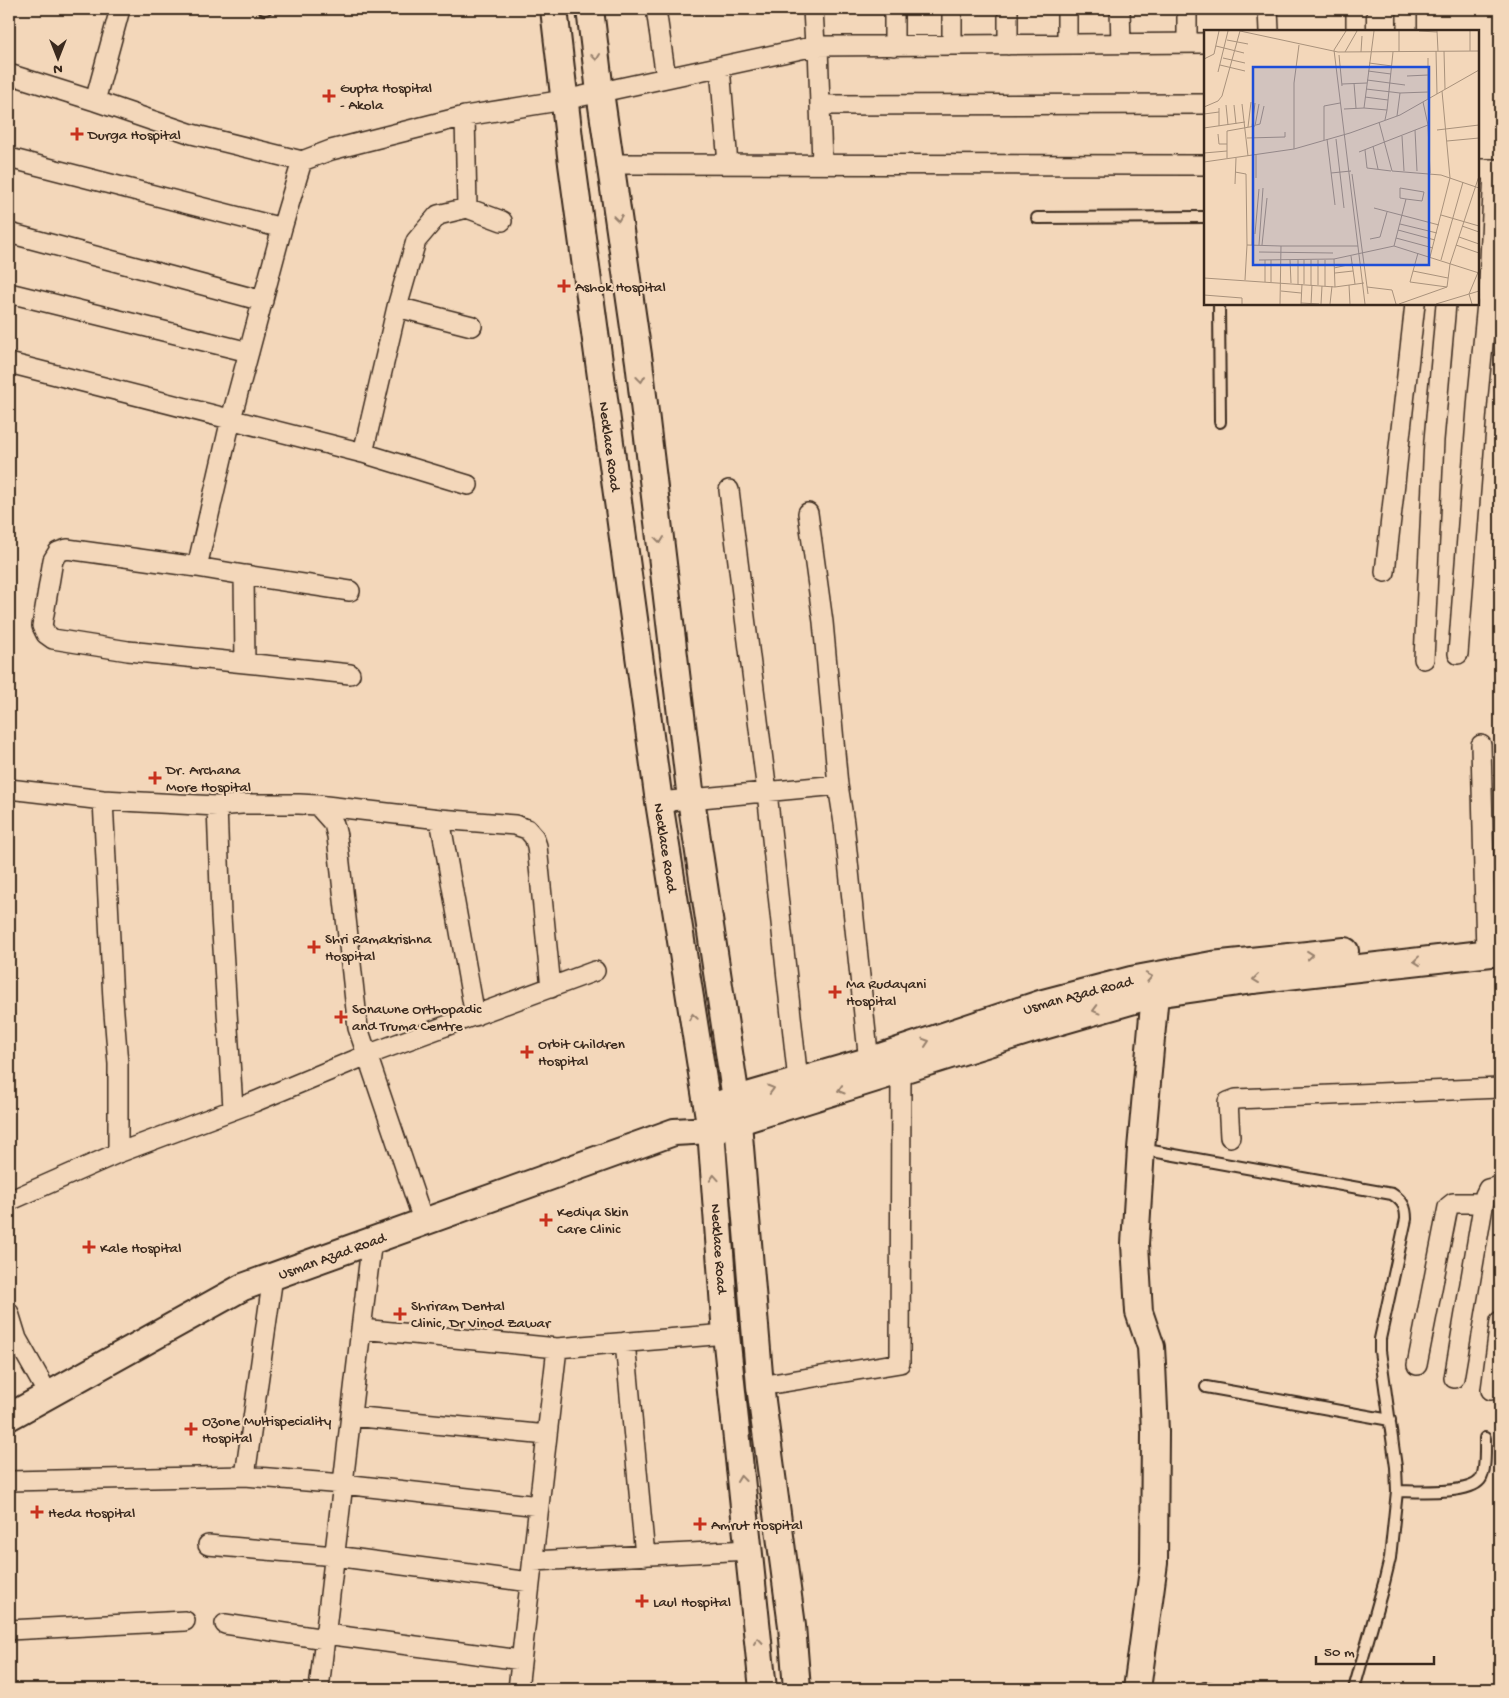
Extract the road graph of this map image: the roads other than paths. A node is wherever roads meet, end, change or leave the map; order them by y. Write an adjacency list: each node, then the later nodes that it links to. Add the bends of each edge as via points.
1 (120, 9): 29 (street)
2 (554, 9): 30 (main road, Necklace Road)
3 (590, 9): 28 (main road, Necklace Road, one-way to 28)
4 (656, 9): 27 (street)
5 (813, 9): 23 (street)
6 (894, 9): 24 (street)
7 (952, 9): 21 (street)
8 (1008, 9): 22 (street)
9 (1067, 9): 20 (street)
10 (1120, 9): 18 (street)
11 (1187, 9): 19 (street)
12 (1268, 9): 15 (street)
13 (1356, 9): 16 (street)
14 (1407, 9): 17 (street)
15 (1269, 30)
16 (1356, 30)
17 (1407, 30)
18 (1121, 43): 19 (street); 20 (street)
19 (1196, 43)
20 (1067, 44): 22 (street)
21 (952, 45): 22 (street); 24 (street)
22 (1008, 45)
23 (816, 46): 24 (street); 25 (street); 32 (street)
24 (894, 46)
25 (720, 67): 27 (street); 37 (street)
26 (9, 74): 29 (street)
27 (666, 78): 28 (street)
28 (600, 92): 30 (street); 36 (main road, Necklace Road)
29 (95, 100): 35 (street, via 192,134)
30 (564, 100): 33 (street); 76 (main road, Necklace Road)
31 (1204, 104): 32 (street)
32 (820, 105): 38 (street)
33 (465, 116): 35 (street); 41 (street)
34 (9, 158): 45 (street)
35 (302, 160): 45 (street)
36 (610, 164): 37 (street); 74 (main road, Necklace Road, one-way to 74, via 639,362)
37 (728, 164): 38 (street)
38 (822, 164): 39 (street)
39 (1204, 164)
40 (1491, 169): 66 (street, via 1489,284)
41 (467, 208): 44 (street); 52 (street, via 438,214 416,241)
42 (1204, 217): 43 (lane)
43 (1037, 218)
44 (502, 221)
45 (282, 228): 48 (street)
46 (9, 233): 48 (street)
47 (9, 293): 54 (street)
48 (263, 301): 54 (street)
49 (1219, 305): 57 (lane)
50 (1415, 305): 63 (street)
51 (1446, 305): 67 (street, via 1434,440)
52 (397, 307): 53 (street); 58 (street)
53 (472, 326)
54 (249, 352): 56 (street)
55 (9, 363): 56 (street)
56 (231, 419): 58 (street); 62 (street)
57 (1220, 422)
58 (363, 453): 59 (street)
59 (468, 485)
60 (729, 490): 73 (street)
61 (808, 513): 71 (street, via 823,622)
62 (196, 567): 64 (street); 68 (street, via 67,549 58,552 53,560 42,626 53,639 128,651)
63 (1385, 572)
64 (244, 575): 65 (street); 68 (street)
65 (350, 591)
66 (1458, 654)
67 (1424, 659)
68 (245, 663): 69 (street)
69 (350, 674)
70 (1481, 745): 80 (street)
71 (838, 785): 73 (street); 86 (street)
72 (9, 789): 75 (street)
73 (768, 792): 74 (street); 88 (street)
74 (691, 799): 76 (street); 91 (main road, Necklace Road)
75 (104, 800): 78 (street); 95 (street, via 112,1000 118,1064)
76 (659, 802): 92 (main road, Necklace Road, one-way to 76)
77 (317, 805): 78 (street); 79 (street); 85 (street, via 334,824 337,836 358,1028)
78 (217, 806): 90 (street)
79 (440, 819): 82 (street, via 515,825 527,829 534,837); 84 (street)
80 (1493, 945): 83 (main road, Usman Azad Road, one-way to 83); 86 (main road, Usman Azad Road, one-way to 80, via 1043,1003 1160,975 1212,965 1373,948)
81 (595, 972): 82 (street)
82 (551, 988): 84 (street)
83 (1154, 994): 87 (main road, Usman Azad Road, one-way to 87); 94 (main road)
84 (475, 1016): 85 (street)
85 (367, 1055): 90 (street); 99 (street)
86 (869, 1071): 87 (main road, Usman Azad Road); 88 (main road, Usman Azad Road); 91 (main road, Usman Azad Road, one-way to 91)
87 (901, 1071): 110 (street, via 900,1364)
88 (798, 1081): 91 (main road, Usman Azad Road, one-way to 88)
89 (1500, 1088): 93 (street, via 1236,1099 1228,1102)
90 (233, 1108): 95 (street)
91 (736, 1111): 92 (main road, Usman Azad Road); 110 (main road, Necklace Road)
92 (709, 1118): 99 (main road, Usman Azad Road); 105 (main road, Necklace Road, one-way to 92)
93 (1230, 1138)
94 (1141, 1150): 116 (lane, via 1392,1194 1402,1200 1406,1219 1380,1339); 139 (main road, via 1135,1244 1137,1295 1151,1347 1156,1432 1154,1563)
95 (118, 1153): 97 (street)
96 (1500, 1186): 98 (street, via 1486,1192)
97 (9, 1201)
98 (1483, 1203): 108 (street, via 1453,1203 1448,1207); 109 (street)
99 (424, 1223): 100 (main road, Usman Azad Road)
100 (372, 1239): 101 (main road, Usman Azad Road); 104 (street)
101 (273, 1276): 113 (main road, Usman Azad Road, via 244,1287); 119 (street)
102 (9, 1313): 113 (street, via 16,1339)
103 (1500, 1321): 112 (street)
104 (361, 1329): 107 (street); 114 (street)
105 (726, 1334): 106 (street); 125 (main road, Necklace Road, one-way to 105)
106 (625, 1342): 107 (street); 127 (street)
107 (557, 1348): 117 (street)
108 (1416, 1365)
109 (1454, 1378)
110 (760, 1386): 138 (main road, Necklace Road)
111 (1206, 1387): 116 (lane)
112 (1491, 1390)
113 (48, 1394): 115 (main road, Usman Azad Road)
114 (350, 1416): 117 (street); 121 (street)
115 (9, 1417)
116 (1390, 1420): 122 (lane)
117 (547, 1435): 123 (street)
118 (1485, 1438): 122 (lane, via 1483,1474 1476,1484 1454,1490)
119 (245, 1476): 120 (street); 121 (street)
120 (9, 1481)
121 (343, 1484): 123 (street); 126 (street)
122 (1397, 1491): 140 (lane, via 1390,1558)
123 (539, 1506): 128 (street)
124 (208, 1545): 126 (street)
125 (749, 1550): 127 (street); 137 (main road, Necklace Road, one-way to 125)
126 (334, 1556): 129 (street); 133 (street)
127 (646, 1556): 128 (street)
128 (533, 1561): 129 (street)
129 (530, 1582): 134 (street)
130 (185, 1621): 132 (street)
131 (224, 1624): 133 (street)
132 (9, 1630)
133 (326, 1636): 134 (street); 135 (street)
134 (521, 1660): 136 (street)
135 (320, 1689)
136 (518, 1689)
137 (763, 1689)
138 (798, 1689)
139 (1137, 1689)
140 (1354, 1689)

